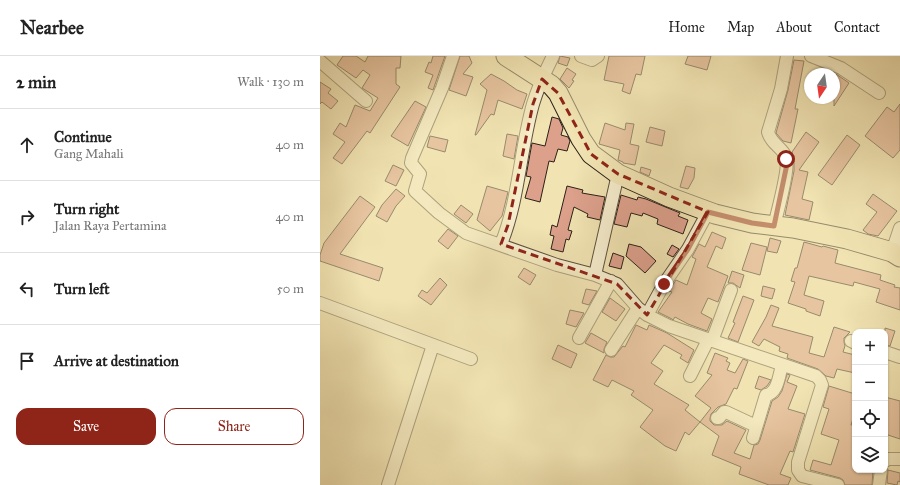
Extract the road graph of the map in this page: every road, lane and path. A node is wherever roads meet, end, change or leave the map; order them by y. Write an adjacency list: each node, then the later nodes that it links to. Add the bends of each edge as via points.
1 (453, 56): 16 (street, via 412,158 411,163 420,174 415,191 438,213 466,233)
2 (506, 56): 9 (main road)
3 (553, 56): 9 (street)
4 (582, 56): 5 (street, via 592,60)
5 (598, 56)
6 (788, 56): 14 (street, via 768,132 770,138 784,153 787,164)
7 (811, 56): 10 (street, via 841,68)
8 (320, 61): 11 (street)
9 (542, 79): 12 (main road, via 558,93 580,139 591,154); 16 (street, via 533,104 508,225)
10 (879, 93)
11 (366, 101)
12 (618, 174): 13 (main road); 18 (street)
13 (708, 212): 14 (main road); 22 (street, via 688,249)
14 (774, 226): 17 (main road, via 847,239)
15 (900, 228): 17 (street)
16 (501, 244): 18 (street, via 557,265)
17 (896, 254)
18 (595, 275): 19 (street)
19 (611, 281): 22 (street, via 623,289); 23 (street)
20 (731, 290): 24 (street)
21 (320, 303): 25 (street)
22 (643, 311): 24 (street, via 669,326); 26 (street)
23 (579, 338)
24 (710, 341): 30 (street); 31 (street)
25 (433, 345): 29 (street); 36 (street)
26 (611, 350)
27 (888, 353): 28 (street)
28 (900, 357)
29 (471, 360)
30 (782, 365): 32 (street, via 776,387 765,398 755,432 726,412); 37 (street, via 816,376 822,385 798,462 798,470 802,476)
31 (690, 376)
32 (717, 418)
33 (888, 459): 34 (street)
34 (900, 459)
35 (881, 473): 38 (street)
36 (388, 485)
37 (838, 485)
38 (879, 485)

